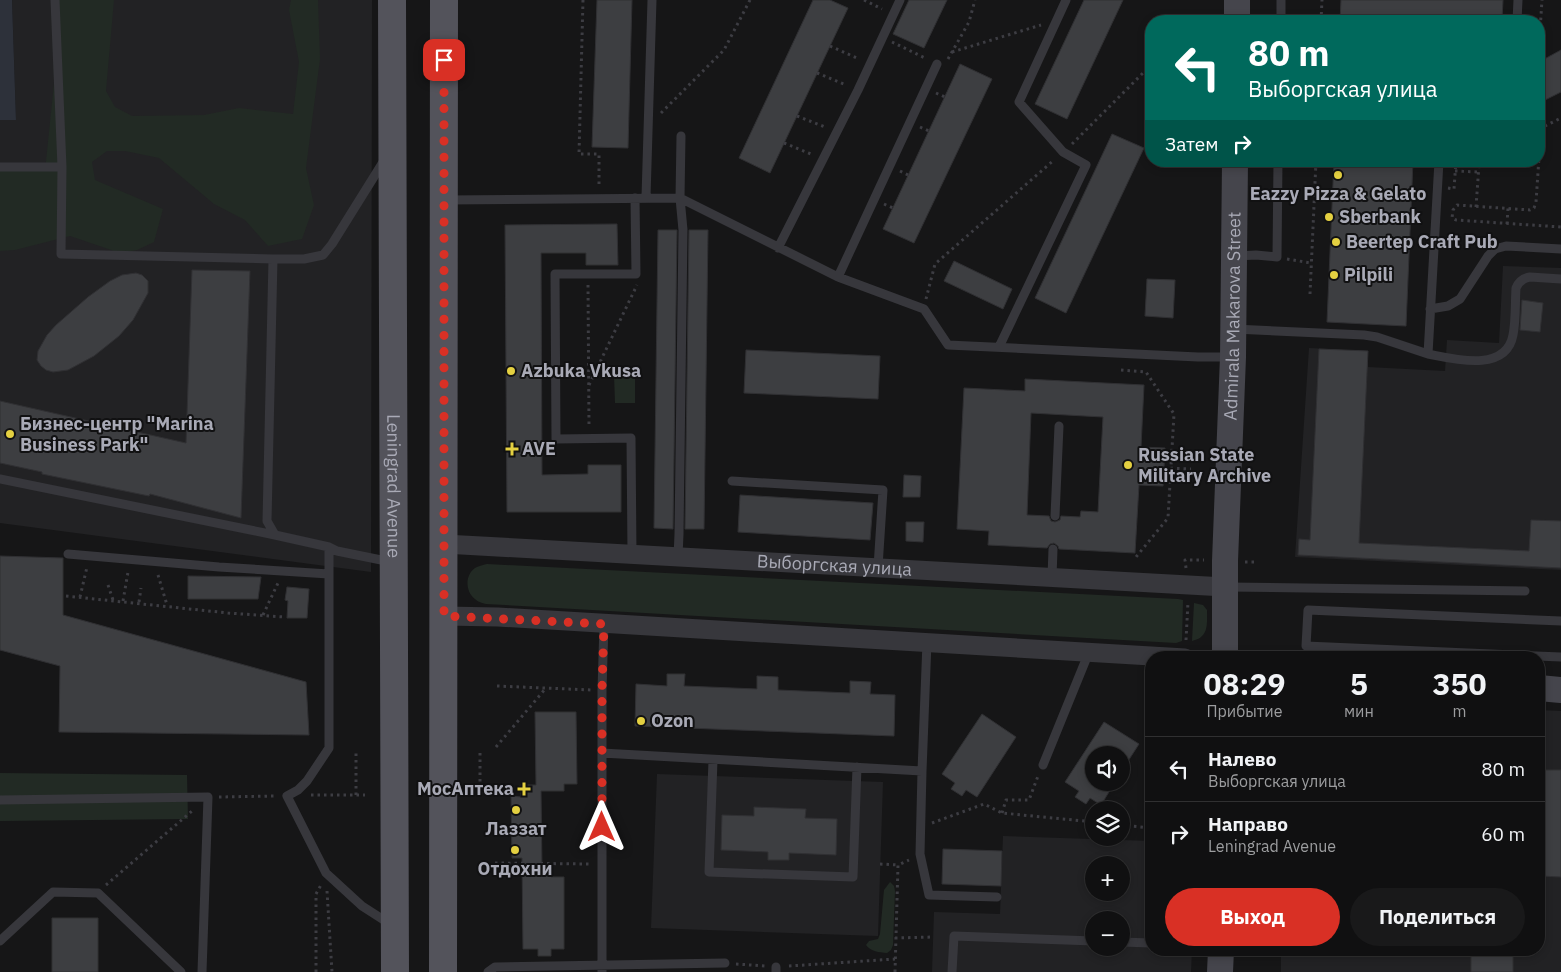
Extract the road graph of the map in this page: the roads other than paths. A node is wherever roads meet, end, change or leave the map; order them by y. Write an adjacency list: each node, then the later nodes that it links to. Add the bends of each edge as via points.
1 (55, 0): 17 (lane)
2 (392, 0): 15 (main road, Leningrad Avenue)
3 (444, 0): 24 (main road)
4 (652, 0): 21 (lane)
5 (900, 0): 25 (lane)
6 (1066, 0): 33 (lane, via 1019,102 1063,152 1086,164)
7 (1237, 0): 10 (street)
8 (1281, 0): 11 (lane)
9 (1518, 0): 12 (lane)
10 (1237, 15)
11 (1281, 15)
12 (1517, 15)
13 (937, 64): 29 (lane)
14 (681, 136): 23 (lane)
15 (393, 147): 28 (lane, via 323,255); 47 (main road, Leningrad Avenue)
16 (0, 167): 17 (lane)
17 (62, 167): 28 (lane, via 62,254)
18 (1235, 167): 27 (street, Admirala Makarova Street)
19 (1278, 167): 27 (lane, via 1277,257)
20 (1439, 167): 31 (lane)
21 (646, 197): 22 (lane); 23 (lane)
22 (636, 198): 24 (lane); 45 (lane, via 636,274 555,274 556,438 631,438)
23 (680, 198): 25 (lane); 46 (lane, via 683,230)
24 (443, 200): 41 (main road)
25 (778, 248): 29 (lane)
26 (1561, 249): 31 (lane, via 1506,246 1495,249 1460,299 1448,306)
27 (1234, 256): 32 (street, Admirala Makarova Street)
28 (273, 259): 40 (lane, via 267,521)
29 (838, 277): 33 (lane, via 924,308 948,345)
30 (1561, 279): 34 (lane, via 1530,277 1518,284 1512,340 1497,358 1476,360)
31 (1430, 309): 34 (lane)
32 (1233, 329): 34 (lane, via 1364,335); 35 (street, Admirala Makarova Street)
33 (999, 347): 35 (lane)
34 (1428, 354)
35 (1232, 357): 51 (street, Admirala Makarova Street)
36 (1059, 426): 39 (lane)
37 (0, 479): 40 (lane)
38 (732, 480): 48 (lane, via 883,490)
39 (1055, 516)
40 (275, 535): 42 (lane)
41 (444, 544): 45 (street, Выборгская улица); 53 (main road)
42 (329, 547): 47 (lane); 49 (lane)
43 (1053, 549): 50 (lane)
44 (68, 554): 49 (lane)
45 (632, 554): 46 (street, Выборгская улица)
46 (678, 557): 48 (street, Выборгская улица)
47 (394, 563): 72 (main road, Leningrad Avenue)
48 (878, 567): 50 (street, Выборгская улица)
49 (329, 574): 72 (lane, via 329,748 307,781 287,796 326,873 362,906)
50 (1052, 577): 51 (street, Выборгская улица)
51 (1225, 587): 52 (lane); 57 (street, Admirala Makarova Street)
52 (1525, 591)
53 (444, 616): 55 (street); 83 (main road)
54 (1561, 621): 58 (lane, via 1308,610 1306,646)
55 (604, 624): 56 (street); 65 (lane)
56 (927, 642): 59 (street); 69 (lane)
57 (1225, 651)
58 (1380, 651)
59 (1089, 652): 60 (street); 67 (lane)
60 (1145, 656)
61 (1545, 657): 62 (lane)
62 (1561, 657)
63 (1545, 689): 64 (street)
64 (1561, 690)
65 (602, 753): 66 (lane); 79 (lane)
66 (713, 760): 68 (lane); 68 (lane, via 709,872 853,877)
67 (1043, 765)
68 (857, 767): 69 (lane)
69 (922, 771): 71 (lane, via 920,854 929,895)
70 (0, 800): 81 (lane, via 208,798)
71 (997, 897)
72 (395, 927): 82 (main road, Leningrad Avenue)
73 (0, 941): 80 (lane, via 53,892 98,893)
74 (1085, 941): 85 (lane, via 954,936)
75 (1130, 942): 76 (lane)
76 (1145, 943)
77 (1220, 956): 86 (street)
78 (724, 963): 79 (lane)
79 (602, 969): 84 (lane, via 495,967)
80 (182, 972)
81 (202, 972)
82 (395, 972)
83 (443, 972)
84 (488, 972)
85 (952, 972)
86 (1220, 972)

